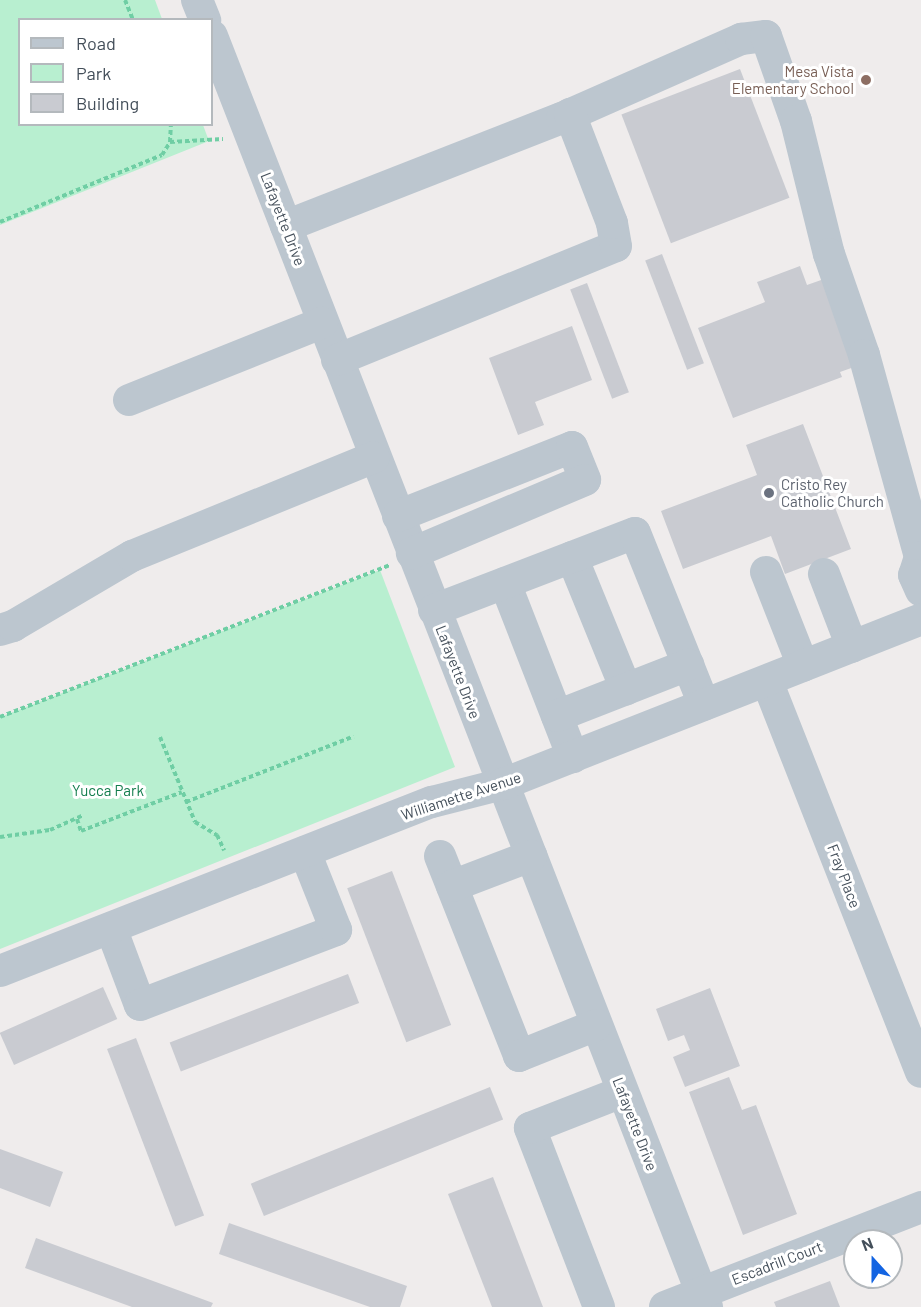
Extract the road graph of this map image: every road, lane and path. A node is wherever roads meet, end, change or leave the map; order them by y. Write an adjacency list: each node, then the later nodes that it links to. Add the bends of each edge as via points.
1 (125, 0): 3 (path)
2 (197, 0): 4 (street)
3 (132, 18)
4 (204, 18)
5 (213, 39): 8 (street, Lafayette Drive)
6 (570, 114): 11 (street); 13 (street, via 612,223 616,246); 19 (street, via 741,39 766,36 796,121 829,254 864,355)
7 (171, 126): 9 (path)
8 (251, 136): 9 (path); 11 (street, Lafayette Drive)
9 (170, 142): 10 (path, via 162,155)
10 (0, 222)
11 (286, 226): 12 (street, Lafayette Drive)
12 (322, 322): 13 (street, Lafayette Drive); 14 (street)
13 (337, 360): 15 (street, Lafayette Drive)
14 (129, 400)
15 (374, 457): 16 (street, Lafayette Drive); 26 (street, via 132,556)
16 (398, 516): 17 (street, Lafayette Drive); 17 (street, via 572,447 585,480)
17 (412, 553): 24 (street, Lafayette Drive); 34 (path, via 380,570)
18 (572, 557): 22 (street); 28 (street, via 635,533); 31 (street)
19 (920, 557): 23 (street, via 914,575)
20 (766, 572): 29 (street)
21 (824, 574): 27 (street)
22 (505, 583): 24 (street); 33 (street)
23 (921, 591)
24 (434, 610): 38 (street, Lafayette Drive)
25 (921, 619): 27 (street, Williamette Avenue)
26 (0, 630)
27 (852, 646): 29 (street, Williamette Avenue)
28 (688, 665): 31 (street); 32 (street)
29 (803, 666): 30 (street, Williamette Avenue)
30 (767, 681): 32 (street, Williamette Avenue); 52 (street, Fray Place)
31 (626, 689): 33 (street)
32 (704, 705): 37 (street, Williamette Avenue)
33 (556, 716): 37 (street)
34 (0, 717)
35 (160, 736): 39 (path)
36 (354, 736): 40 (path)
37 (573, 757): 38 (street, Williamette Avenue)
38 (503, 784): 45 (street, Williamette Avenue, via 432,802); 47 (street, Lafayette Drive)
39 (182, 792): 40 (path); 42 (path, via 81,831)
40 (186, 802): 44 (path, via 195,822 217,835)
41 (82, 816): 42 (path)
42 (76, 819): 43 (path, via 50,830)
43 (0, 837)
44 (224, 850)
45 (305, 852): 49 (street, Williamette Avenue); 49 (street, via 336,930 140,1005)
46 (440, 856): 48 (street)
47 (531, 856): 48 (street); 51 (street, Lafayette Drive)
48 (452, 886): 51 (street, via 519,1056)
49 (111, 928): 50 (street, Williamette Avenue)
50 (0, 971)
51 (596, 1025): 53 (street, Lafayette Drive)
52 (921, 1072)
53 (622, 1092): 55 (street, Lafayette Drive); 56 (street, via 530,1128)
54 (921, 1207): 55 (street, Escadrill Court)
55 (704, 1300): 57 (street, Escadrill Court)
56 (598, 1307)
57 (665, 1307)

